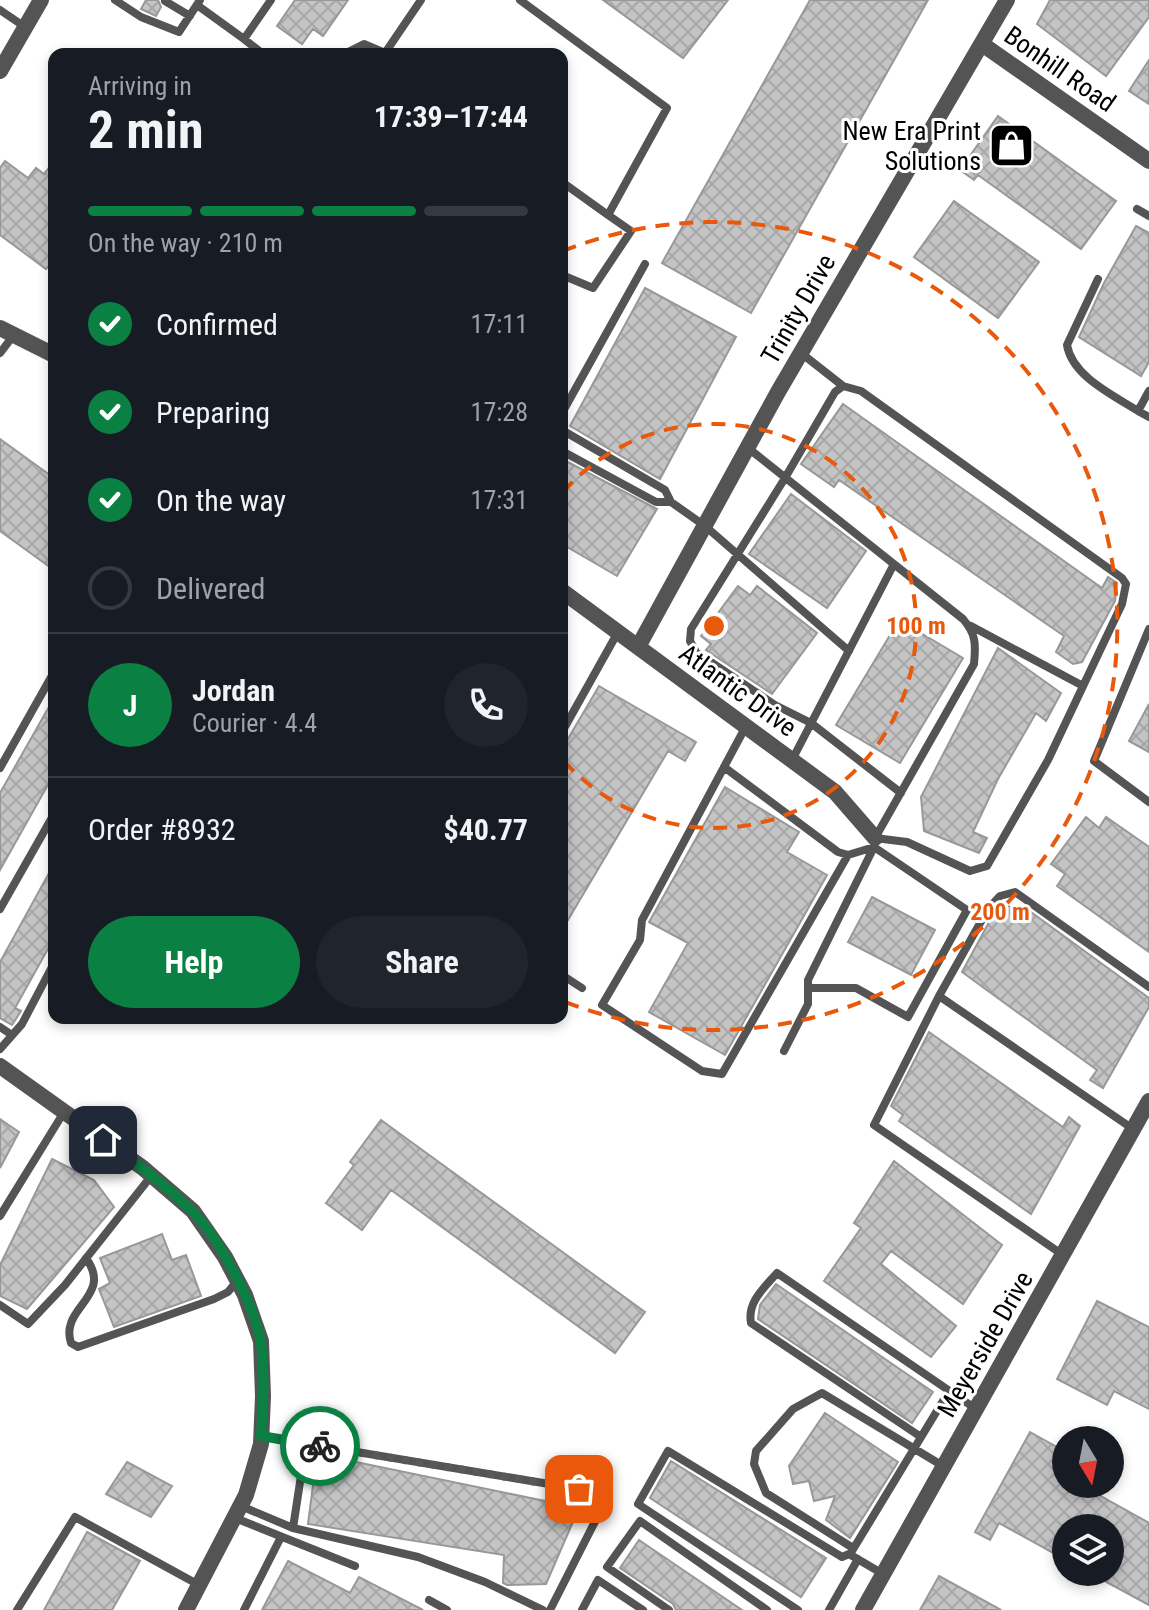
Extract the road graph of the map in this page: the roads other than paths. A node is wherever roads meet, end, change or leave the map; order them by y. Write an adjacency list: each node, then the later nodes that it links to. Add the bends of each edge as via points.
1 (41, 0): 11 (street)
2 (271, 0): 12 (lane)
3 (421, 0): 15 (lane)
4 (520, 0): 20 (lane, via 667,108)
5 (1006, 0): 13 (street, Trinity Drive)
6 (165, 1): 10 (lane)
7 (121, 2): 10 (lane, via 141,17 179,32)
8 (199, 2): 10 (lane); 12 (lane)
9 (0, 10): 11 (lane)
10 (190, 16)
11 (25, 27): 16 (street)
12 (244, 39): 14 (lane)
13 (982, 44): 17 (street, Bonhill Road); 28 (street, Trinity Drive)
14 (255, 48)
15 (389, 48)
16 (0, 71)
17 (1149, 161)
18 (568, 186): 20 (lane)
19 (1137, 209): 21 (lane)
20 (608, 215): 23 (lane, via 631,231 593,288)
21 (1149, 216)
22 (645, 264): 31 (lane)
23 (568, 278)
24 (1098, 279): 32 (lane, via 1067,345 1069,356 1097,386)
25 (7, 332): 26 (street); 27 (lane)
26 (48, 352)
27 (0, 353)
28 (801, 353): 29 (lane); 35 (street, Trinity Drive)
29 (843, 386): 37 (lane); 49 (lane, via 861,391 1122,578 1122,604)
30 (1149, 391): 32 (lane)
31 (568, 402)
32 (1138, 411): 33 (lane)
33 (1149, 417)
34 (568, 433): 38 (lane, via 665,490)
35 (747, 448): 37 (lane); 39 (street, Trinity Drive)
36 (568, 454): 38 (lane, via 656,502)
37 (785, 478): 40 (lane); 41 (lane)
38 (671, 502): 39 (lane)
39 (705, 526): 40 (lane); 46 (street, Trinity Drive)
40 (737, 554): 47 (lane); 51 (lane, via 691,629 690,641 696,652)
41 (894, 564): 43 (lane); 47 (lane)
42 (568, 595): 45 (street, Atlantic Drive)
43 (968, 625): 49 (lane); 56 (lane, via 974,632 974,664)
44 (1149, 629): 57 (lane, via 1094,761)
45 (618, 632): 46 (street, Atlantic Drive); 50 (lane)
46 (638, 647): 52 (street, Atlantic Drive)
47 (849, 651): 51 (lane)
48 (48, 683): 55 (lane)
49 (1083, 686): 59 (lane, via 987,866 970,871 907,842)
50 (568, 721)
51 (811, 723): 53 (lane); 56 (lane)
52 (746, 726): 53 (street, Atlantic Drive); 54 (lane)
53 (792, 760): 59 (street, Atlantic Drive, via 835,792)
54 (724, 767): 60 (lane); 60 (lane, via 642,920 640,940 602,1005 702,1071 722,1074)
55 (0, 768)
56 (901, 793): 59 (lane)
57 (1149, 802)
58 (48, 825): 61 (lane)
59 (874, 843): 60 (lane); 66 (lane); 66 (lane, via 967,910 908,1017 856,988)
60 (848, 855)
61 (0, 909)
62 (48, 974): 69 (lane)
63 (568, 979): 65 (lane)
64 (1149, 987): 67 (lane, via 1015,892 1000,896 988,909)
65 (582, 988)
66 (808, 988): 71 (lane, via 808,1004)
67 (939, 996): 75 (lane); 78 (lane, via 874,1125)
68 (0, 1027): 69 (lane)
69 (12, 1035): 70 (lane)
70 (0, 1049)
71 (784, 1051)
72 (0, 1066): 74 (street)
73 (1149, 1101): 75 (street, Meyerside Drive)
74 (64, 1112): 76 (street); 77 (lane)
75 (1134, 1129): 78 (street, Meyerside Drive)
76 (152, 1175): 79 (lane); 80 (street, via 193,1211)
77 (0, 1216)
78 (1063, 1255): 83 (street, Meyerside Drive)
79 (86, 1258): 80 (lane, via 96,1279 70,1322 68,1335 78,1347 214,1299); 81 (lane, via 28,1324)
80 (237, 1280): 84 (street, via 261,1341)
81 (0, 1305)
82 (949, 1391): 83 (lane); 85 (lane); 85 (lane, via 777,1273 753,1302 751,1323)
83 (976, 1409): 88 (street, Meyerside Drive)
84 (261, 1436): 86 (lane); 89 (street)
85 (921, 1437): 87 (lane)
86 (306, 1443): 90 (lane); 102 (lane, via 609,1494)
87 (914, 1449): 88 (lane); 92 (lane); 92 (lane, via 822,1393 793,1409 756,1451 754,1464 766,1493)
88 (943, 1466): 94 (street, Meyerside Drive)
89 (238, 1512): 90 (lane); 91 (lane); 95 (street)
90 (293, 1528): 101 (lane, via 418,1557)
91 (281, 1537): 93 (lane); 99 (lane)
92 (853, 1554): 94 (lane); 107 (lane, via 842,1557 668,1451 638,1504); 108 (lane)
93 (355, 1566)
94 (883, 1574): 109 (street, Meyerside Drive)
95 (199, 1585): 97 (street); 98 (lane, via 75,1517)
96 (429, 1600): 100 (lane)
97 (191, 1608)
98 (17, 1610)
99 (244, 1610)
100 (447, 1610)
101 (543, 1610)
102 (550, 1610)
103 (582, 1610): 104 (lane, via 598,1580)
104 (643, 1610)
105 (669, 1610): 106 (lane, via 607,1567 640,1521)
106 (767, 1610)
107 (798, 1610)
108 (829, 1610)
109 (863, 1610)

